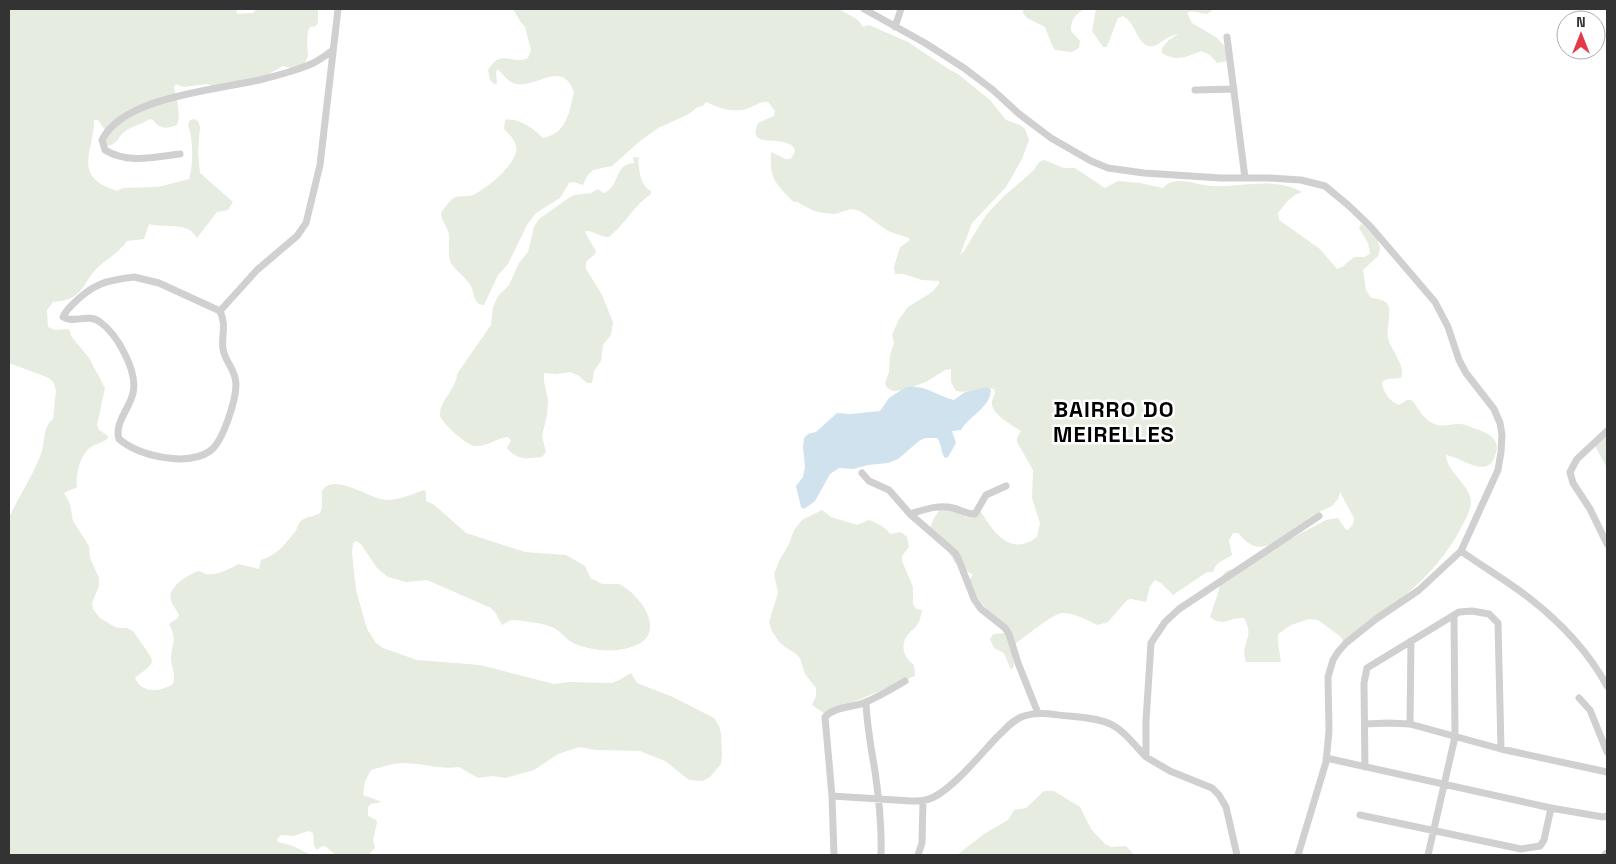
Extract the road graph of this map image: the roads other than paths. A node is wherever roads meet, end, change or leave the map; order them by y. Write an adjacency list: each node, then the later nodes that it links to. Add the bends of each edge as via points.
1 (338, 9): 6 (street)
2 (864, 9): 4 (street)
3 (901, 9): 4 (street)
4 (895, 27): 10 (street, via 964,68 1051,138 1091,161 1108,168 1144,173)
5 (1227, 36): 7 (street)
6 (333, 50): 9 (street, via 316,62 261,80 160,100 118,122 102,140 105,150 123,158); 11 (street, via 320,165 306,224 297,236 257,270)
7 (1234, 89): 8 (street); 10 (street)
8 (1195, 90)
9 (180, 154)
10 (1245, 178): 18 (street, via 1301,180 1325,186 1370,226 1443,314 1459,360 1494,409 1502,435 1498,470)
11 (220, 311): 11 (street, via 159,283 134,277 99,284 88,290 64,314 63,318 67,320 89,317 99,321 126,357 134,385 118,429 119,440 161,458 196,456 215,446 236,388 234,371 223,347 224,324)
12 (1607, 431): 17 (street, via 1577,459 1570,472)
13 (862, 473): 15 (street, via 889,490)
14 (1006, 486): 15 (street, via 986,495 975,514 939,506)
15 (910, 514): 25 (street, via 954,553 974,599 1005,628)
16 (1319, 516): 31 (street, via 1179,609 1155,635 1148,670)
17 (1607, 543)
18 (1461, 551): 22 (street, via 1547,613 1581,648); 32 (street, via 1429,582 1360,631 1338,652 1328,677)
19 (1454, 615): 20 (street); 28 (street); 29 (street, via 1472,611 1489,614 1498,623)
20 (1411, 642): 26 (street, via 1367,668 1364,683); 27 (street)
21 (906, 681): 24 (street)
22 (1607, 686)
23 (1579, 698): 30 (street, via 1590,710)
24 (866, 702): 36 (street, via 836,710 825,717); 37 (street)
25 (1038, 713): 31 (street, via 1110,722); 38 (street, via 1023,716 1008,725 946,789)
26 (1366, 724): 27 (street); 33 (street)
27 (1410, 724): 28 (street)
28 (1455, 737): 29 (street); 35 (street)
29 (1502, 749): 34 (street)
30 (1607, 752)
31 (1146, 757): 46 (street, via 1212,788 1219,795 1226,807)
32 (1326, 758): 33 (street); 47 (street)
33 (1366, 767): 35 (street)
34 (1607, 772)
35 (1444, 784): 39 (street); 42 (street)
36 (832, 796): 37 (street); 43 (street)
37 (878, 799): 38 (street); 44 (street)
38 (923, 801): 45 (street, via 922,844)
39 (1551, 808): 41 (street); 42 (street, via 1544,840 1540,846 1531,848 1521,849)
40 (1360, 815): 42 (street)
41 (1607, 816)
42 (1434, 830): 48 (street)
43 (834, 855)
44 (881, 855)
45 (918, 855)
46 (1237, 855)
47 (1298, 855)
48 (1428, 855)

